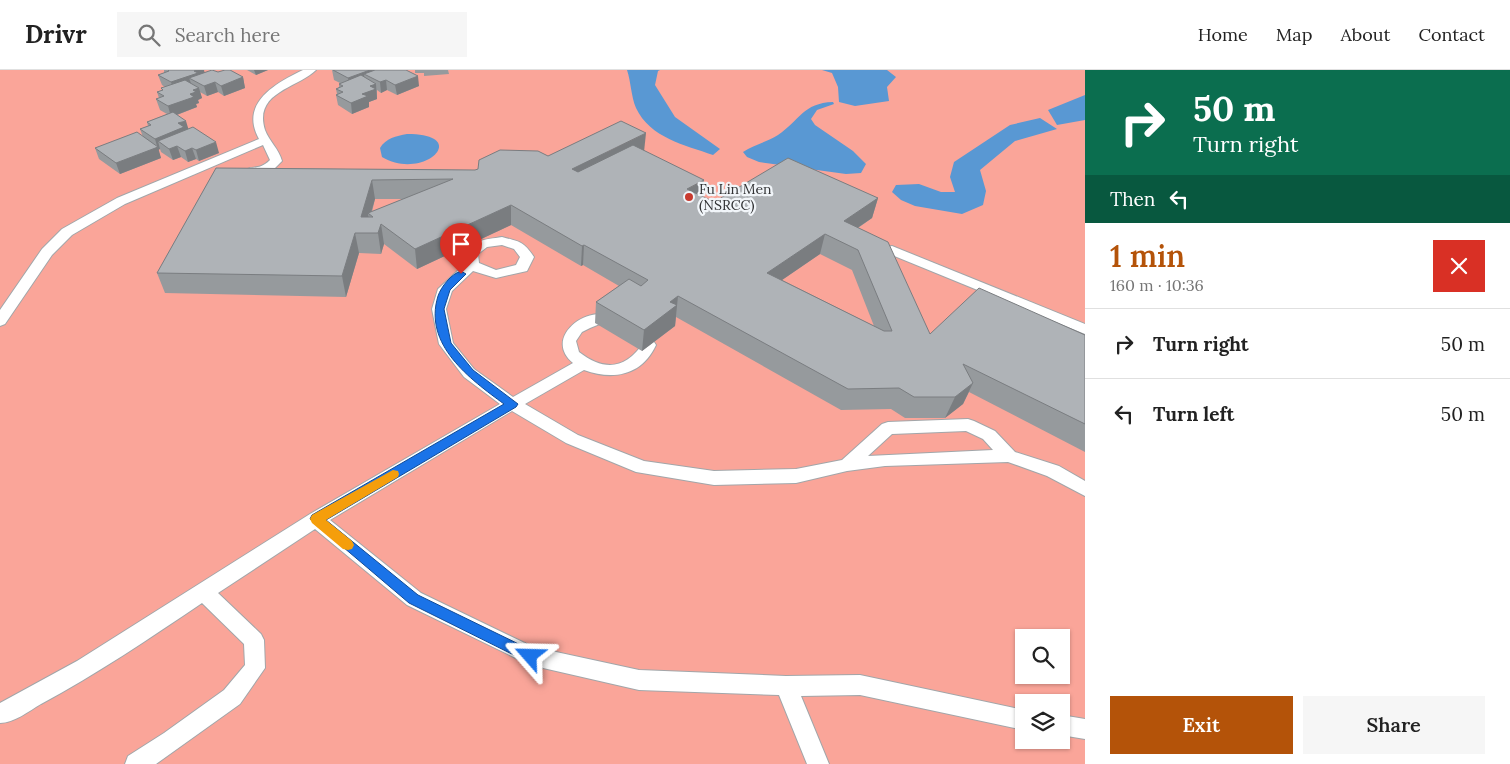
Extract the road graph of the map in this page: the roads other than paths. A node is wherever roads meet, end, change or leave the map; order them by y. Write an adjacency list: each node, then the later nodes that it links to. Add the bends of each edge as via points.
1 (311, 70): 2 (lane, via 281,85 265,100 257,115)
2 (265, 140): 3 (lane); 5 (lane, via 275,156 274,165 258,172)
3 (192, 171): 4 (lane); 9 (lane, via 121,201 67,232 47,252)
4 (218, 172)
5 (234, 172)
6 (892, 250): 10 (lane)
7 (472, 265): 13 (lane, via 445,289 439,309 446,344 469,373)
8 (602, 318): 12 (lane, via 588,321 570,335 574,355)
9 (0, 321)
10 (1085, 329)
11 (648, 345): 12 (lane, via 646,354 626,368 612,370)
12 (584, 363): 13 (lane)
13 (512, 404): 15 (lane, via 572,439 642,467 714,478 796,476); 17 (lane)
14 (1009, 456): 15 (lane, via 885,460); 15 (lane, via 989,435 968,425 888,428); 16 (lane, via 1053,470)
15 (847, 465)
16 (1085, 489)
17 (316, 519): 18 (lane); 19 (lane, via 414,599 530,656 639,680)
18 (204, 592): 20 (lane, via 51,689); 24 (lane, via 254,640 255,668 232,697)
19 (786, 686): 21 (lane, via 860,685); 25 (lane)
20 (0, 713)
21 (1015, 719)
22 (1070, 726): 23 (lane)
23 (1085, 729)
24 (136, 764)
25 (818, 764)

